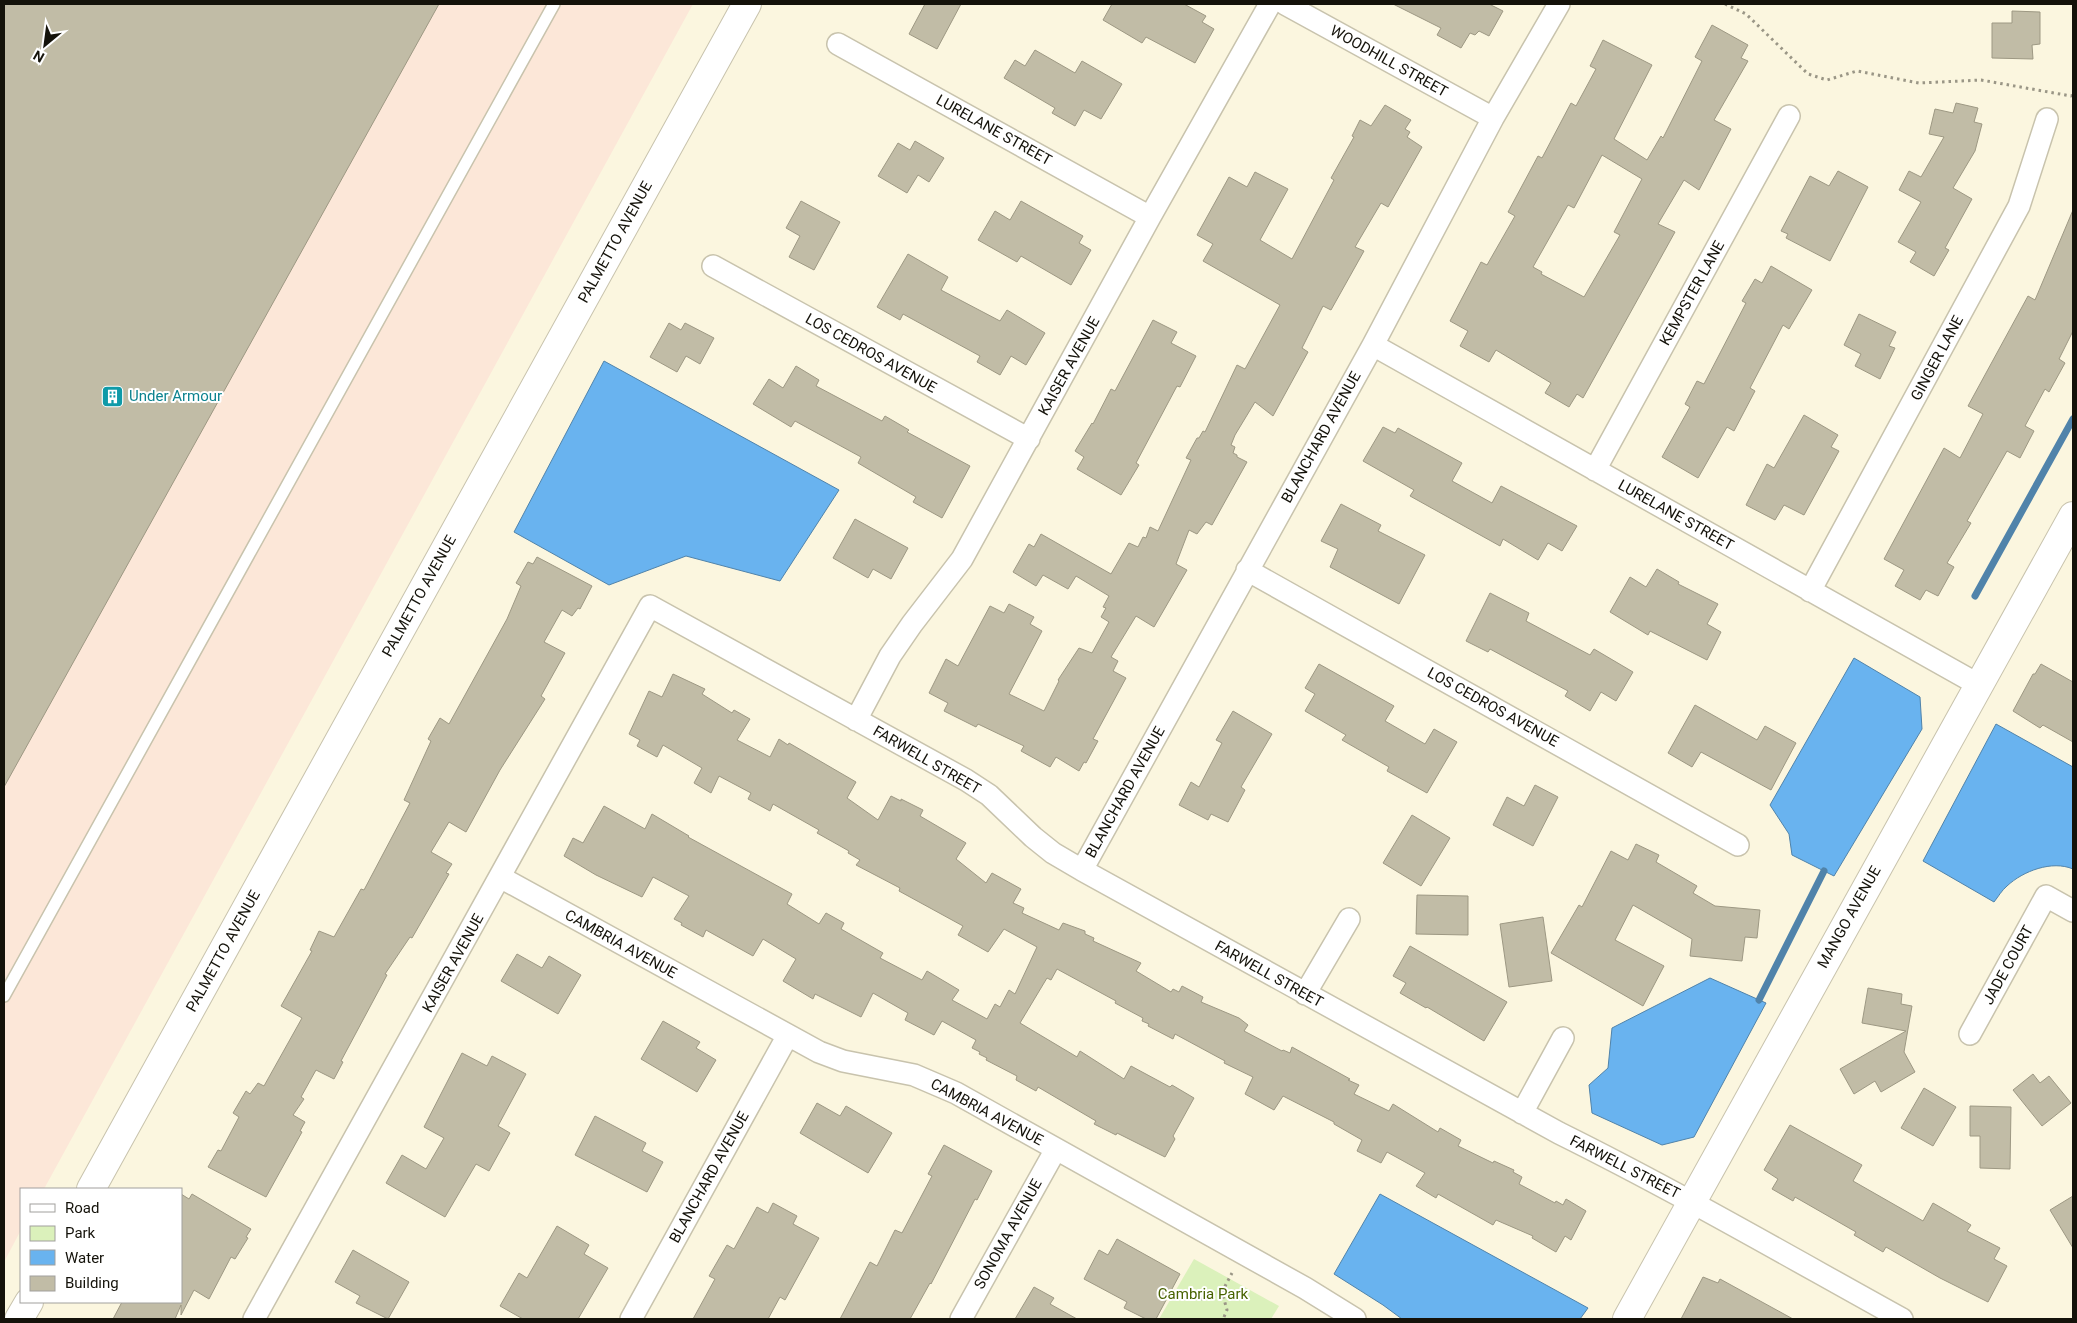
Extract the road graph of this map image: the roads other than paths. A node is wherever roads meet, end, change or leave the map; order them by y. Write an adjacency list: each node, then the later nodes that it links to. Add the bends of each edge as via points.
1 (554, 4): 27 (lane)
2 (747, 4): 33 (street, PALMETTO AVENUE)
3 (1270, 4): 10 (street, KAISER AVENUE)
4 (1286, 4): 8 (street, WOODHILL STREET)
5 (1559, 4): 8 (street, BLANCHARD AVENUE)
6 (838, 44): 10 (street, LURELANE STREET)
7 (1790, 116): 14 (street, KEMPSTER LANE)
8 (1493, 118): 12 (street, BLANCHARD AVENUE)
9 (2047, 119): 17 (street, GINGER LANE, via 2019,206)
10 (1150, 217): 13 (street, KAISER AVENUE)
11 (713, 266): 13 (street, LOS CEDROS AVENUE)
12 (1373, 345): 14 (street, LURELANE STREET); 16 (street, BLANCHARD AVENUE)
13 (1029, 439): 20 (street, KAISER AVENUE, via 962,560 890,656)
14 (1595, 470): 17 (street, LURELANE STREET)
15 (2073, 516): 19 (street, MANGO AVENUE)
16 (1247, 570): 21 (street, LOS CEDROS AVENUE); 22 (street, BLANCHARD AVENUE)
17 (1810, 591): 19 (street, LURELANE STREET)
18 (650, 606): 20 (street, FARWELL STREET); 23 (street, KAISER AVENUE)
19 (1979, 685): 34 (street, MANGO AVENUE)
20 (856, 720): 22 (street, FARWELL STREET, via 989,795 1033,837)
21 (1738, 845)
22 (1082, 870): 26 (street, FARWELL STREET)
23 (500, 877): 29 (street, CAMBRIA AVENUE); 37 (street, KAISER AVENUE)
24 (2073, 911): 28 (street, JADE COURT, via 2046,896)
25 (1349, 920): 26 (street)
26 (1305, 994): 31 (street, FARWELL STREET)
27 (4, 996)
28 (1970, 1034)
29 (788, 1036): 32 (street, CAMBRIA AVENUE, via 831,1057 914,1075 934,1083); 38 (street, BLANCHARD AVENUE)
30 (1563, 1038): 31 (street)
31 (1522, 1113): 34 (street, FARWELL STREET)
32 (1056, 1149): 39 (street, SONOMA AVENUE); 40 (street, CAMBRIA AVENUE)
33 (92, 1188)
34 (1692, 1201): 41 (street, MANGO AVENUE); 42 (street, FARWELL STREET)
35 (28, 1303): 36 (street)
36 (19, 1319)
37 (254, 1319)
38 (631, 1319)
39 (961, 1319)
40 (1355, 1319)
41 (1627, 1319)
42 (1902, 1319)

